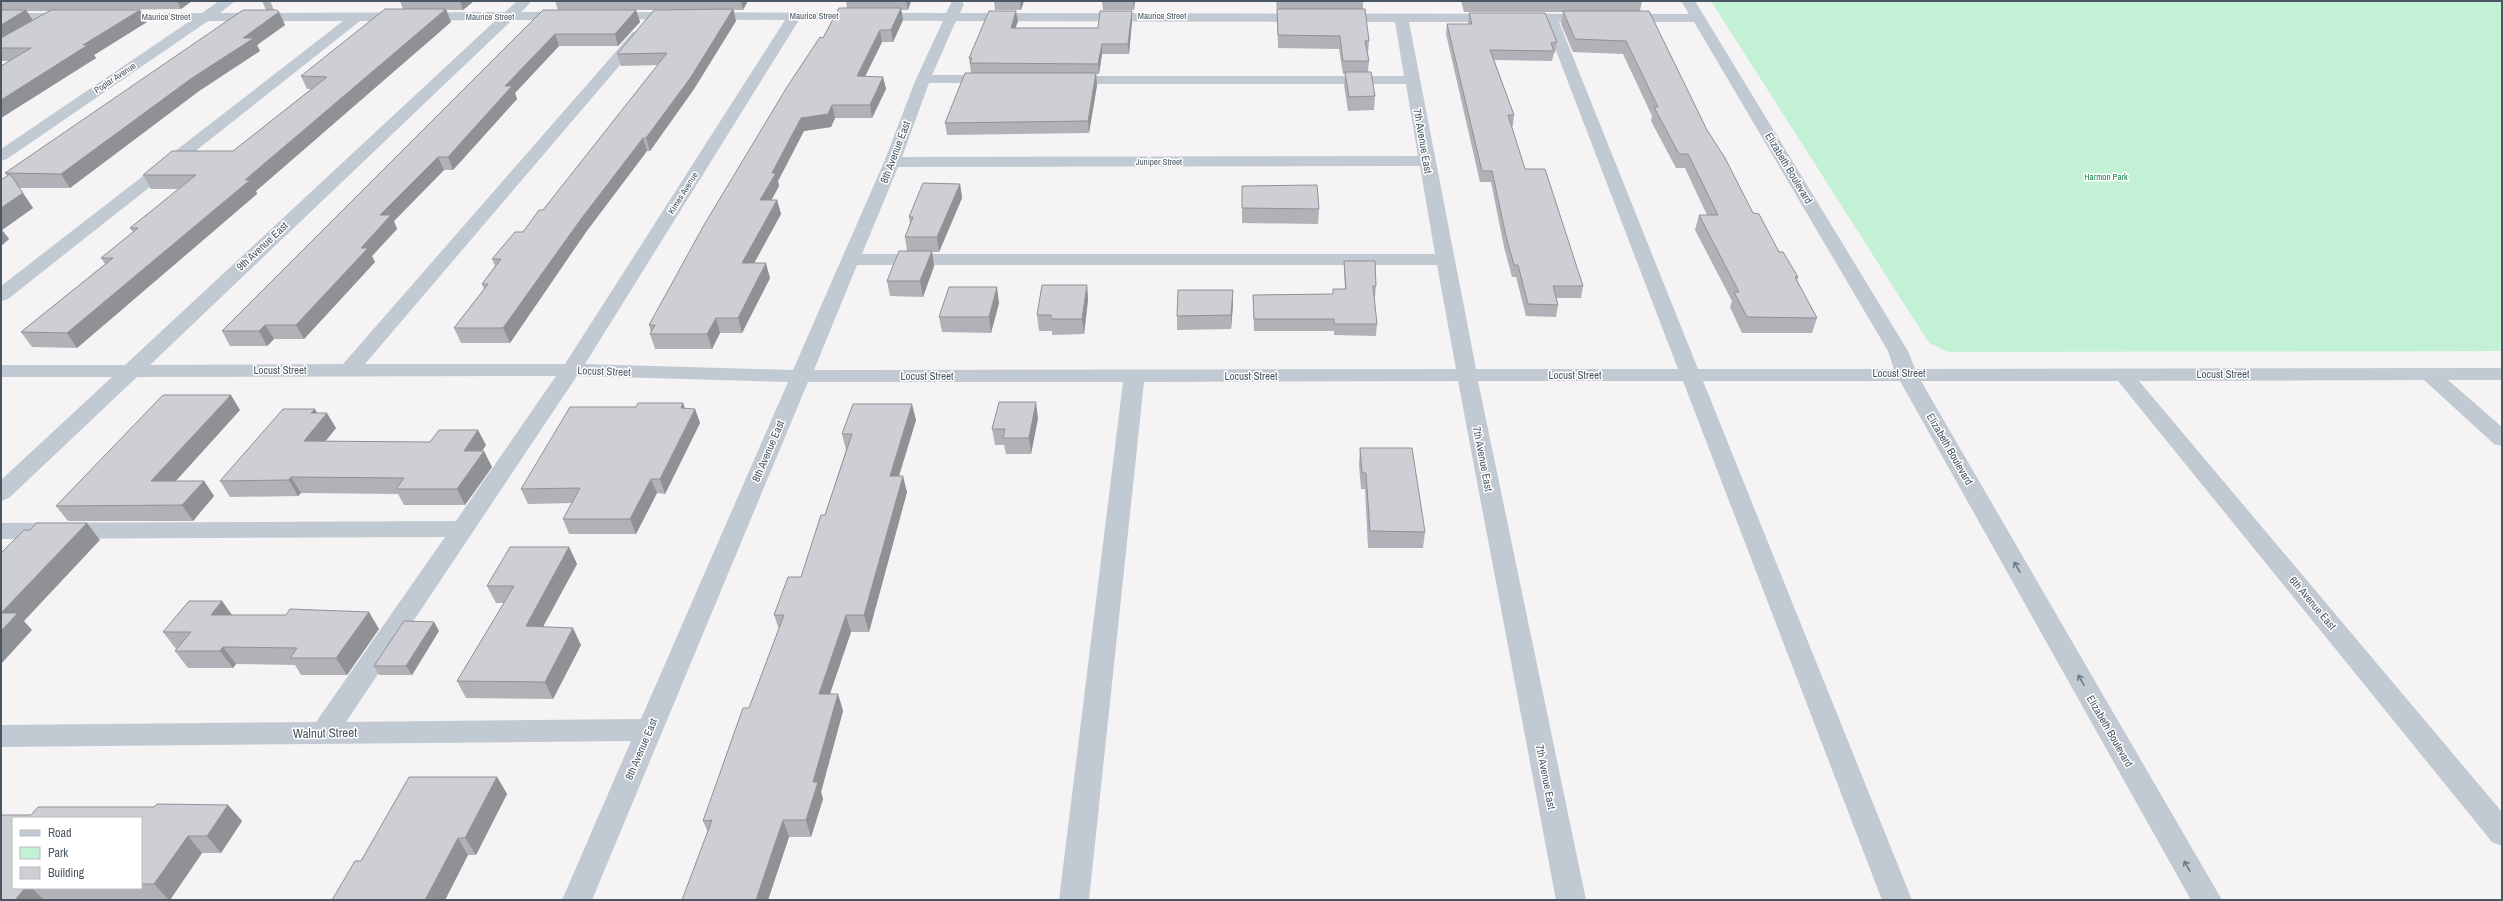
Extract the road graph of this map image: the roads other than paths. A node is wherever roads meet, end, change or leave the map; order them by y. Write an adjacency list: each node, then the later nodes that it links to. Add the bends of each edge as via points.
1 (228, 1): 19 (street, Poplar Avenue)
2 (525, 1): 15 (street, 9th Avenue East)
3 (1232, 1): 16 (street)
4 (1688, 1): 20 (street, Elizabeth Boulevard)
5 (955, 8): 9 (street, Maurice Street); 16 (street, Maurice Street); 22 (street, 8th Avenue East)
6 (577, 16): 15 (street, Maurice Street)
7 (593, 16): 8 (street, Maurice Street)
8 (654, 16): 9 (street, Maurice Street); 32 (street)
9 (795, 16): 33 (street, Kimes Avenue)
10 (1, 17): 11 (street)
11 (55, 17): 12 (street); 21 (street)
12 (78, 17)
13 (102, 17): 19 (street, Maurice Street)
14 (356, 17): 15 (street, Maurice Street); 19 (street, Maurice Street); 31 (street)
15 (508, 17): 35 (street, 9th Avenue East)
16 (1231, 17): 17 (street, Maurice Street)
17 (1401, 17): 18 (street, Maurice Street); 25 (street, 7th Avenue East)
18 (1550, 17): 20 (street, Maurice Street); 37 (street)
19 (204, 18): 26 (street, Poplar Avenue)
20 (1699, 18): 36 (street, Elizabeth Boulevard, via 1898,351)
21 (35, 29)
22 (923, 79): 23 (street); 28 (street, 8th Avenue East)
23 (1010, 79)
24 (1049, 80): 25 (street)
25 (1412, 80): 27 (street, 7th Avenue East)
26 (1, 156)
27 (1427, 161): 28 (street, Juniper Street); 29 (street, 7th Avenue East)
28 (892, 162): 30 (street, 8th Avenue East)
29 (1446, 259): 30 (street); 43 (street, 7th Avenue East)
30 (850, 260): 41 (street, 8th Avenue East)
31 (1, 295)
32 (349, 370): 33 (street, Locust Street); 35 (street, Locust Street)
33 (571, 370): 41 (street, Locust Street); 46 (street, Kimes Avenue)
34 (1, 371): 35 (street, Locust Street)
35 (130, 371): 45 (street, 9th Avenue East)
36 (1906, 373): 37 (street, Locust Street); 38 (street, Locust Street); 56 (street, Elizabeth Boulevard, one-way to 36)
37 (1689, 374): 43 (street, Locust Street); 55 (street)
38 (2123, 374): 39 (street, Locust Street); 51 (street, 6th Avenue East)
39 (2430, 374): 40 (street, Locust Street); 44 (street)
40 (2502, 374)
41 (800, 376): 42 (street, Locust Street); 48 (street, 8th Avenue East)
42 (1134, 376): 43 (street, Locust Street); 53 (street)
43 (1466, 376): 54 (street, 7th Avenue East)
44 (2502, 439)
45 (1, 493)
46 (462, 529): 47 (street); 49 (street, Kimes Avenue)
47 (1, 531)
48 (649, 730): 49 (street, Walnut Street); 52 (street, 8th Avenue East)
49 (324, 733): 50 (street, Walnut Street)
50 (1, 736)
51 (2502, 833)
52 (577, 900)
53 (1074, 900)
54 (1571, 900)
55 (1897, 900)
56 (2207, 900)

